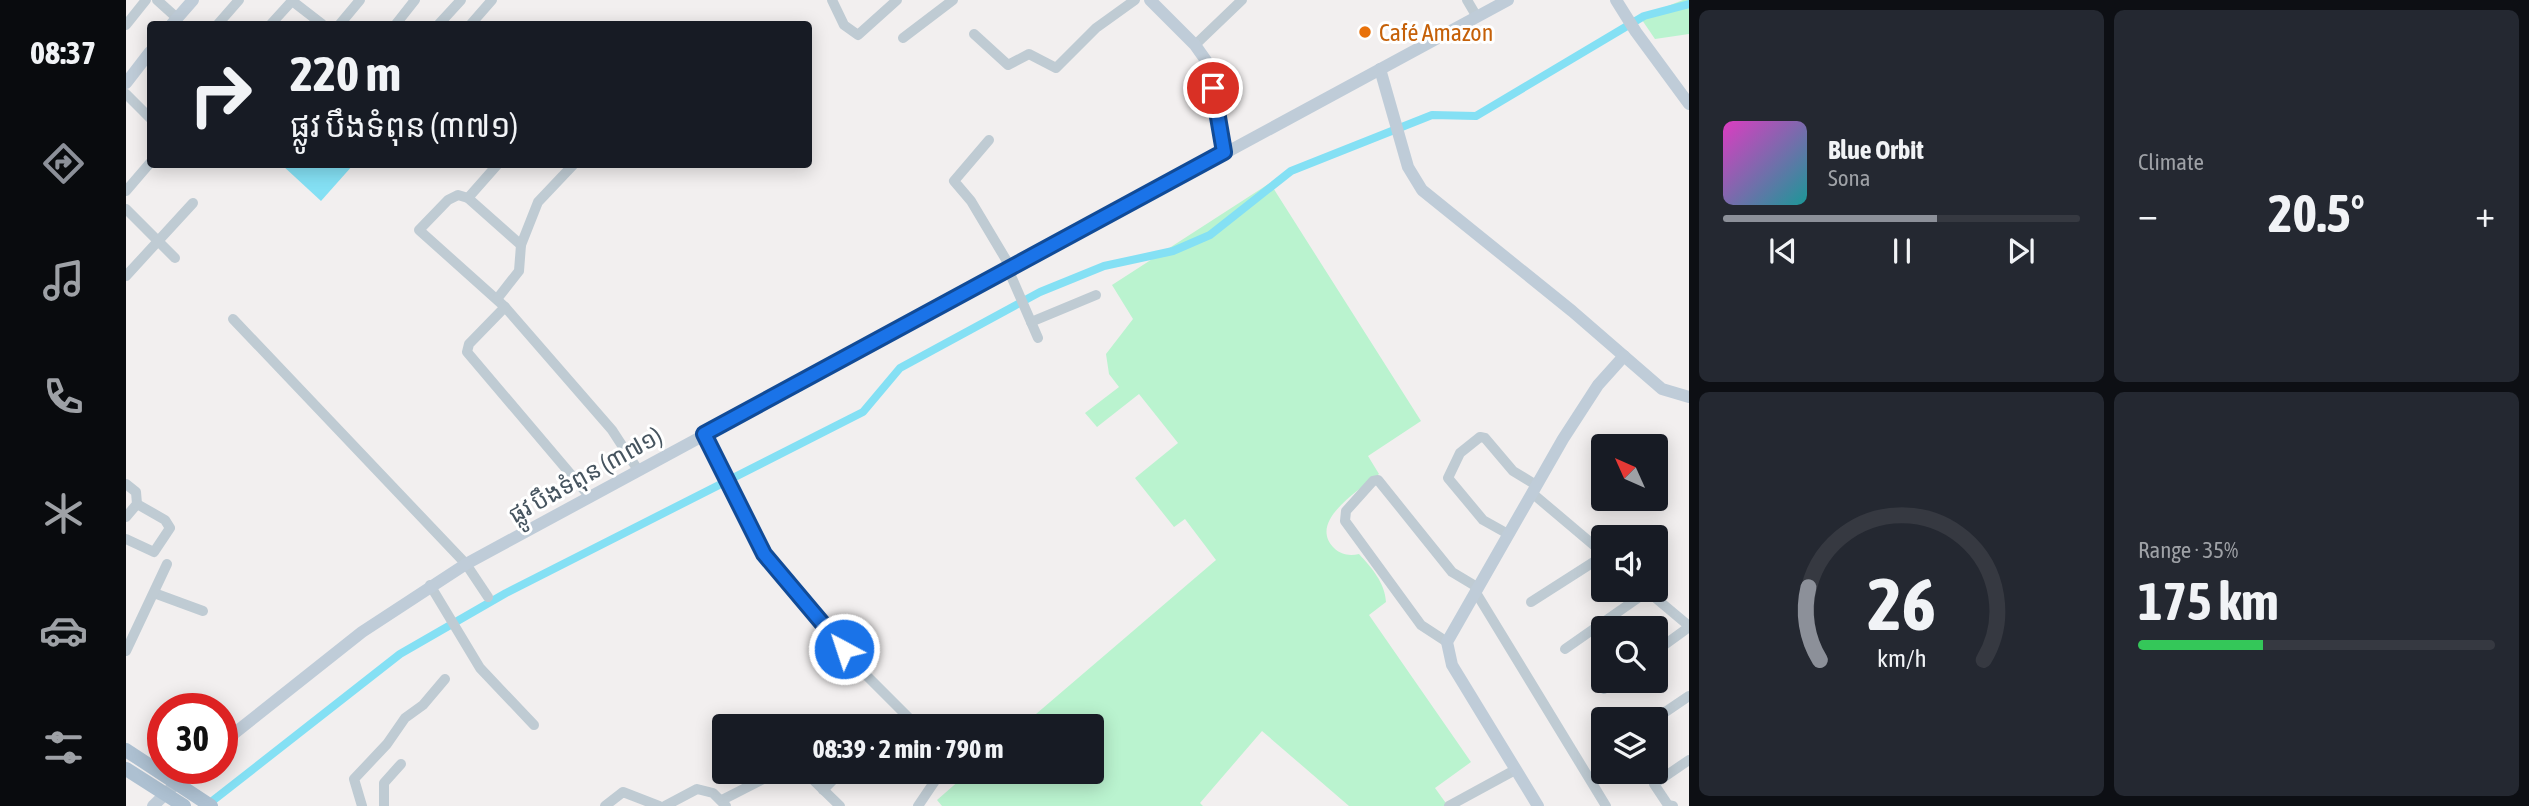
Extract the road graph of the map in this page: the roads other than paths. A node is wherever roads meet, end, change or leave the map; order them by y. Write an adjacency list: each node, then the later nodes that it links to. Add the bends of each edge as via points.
1 (146, 0): 28 (street)
2 (157, 0): 20 (street)
3 (193, 0): 20 (main road)
4 (239, 0): 21 (street)
5 (360, 0): 24 (street)
6 (415, 0): 25 (street)
7 (461, 0): 26 (street)
8 (492, 0): 27 (street)
9 (832, 0): 10 (street, via 845,25 861,35)
10 (897, 0)
11 (953, 0): 30 (street)
12 (1135, 0): 29 (street, via 1096,28 1056,68 1029,54 1008,65)
13 (1150, 0): 31 (main road)
14 (1242, 0): 31 (street)
15 (1467, 0): 19 (street)
16 (1508, 0): 19 (main road, ផ្លូវ បឹងទំពុន (៣៧១))
17 (295, 1): 22 (street); 23 (street)
18 (1618, 2): 36 (main road)
19 (1477, 17): 33 (main road, ផ្លូវ បឹងទំពុន (៣៧១))
20 (175, 21)
21 (221, 21)
22 (274, 21)
23 (318, 21)
24 (342, 21)
25 (398, 21)
26 (442, 21)
27 (474, 21)
28 (126, 25)
29 (974, 34)
30 (903, 38)
31 (1195, 45): 39 (main road, via 1209,67)
32 (147, 56): 34 (main road)
33 (1380, 69): 39 (main road, ផ្លូវ បឹងទំពុន (៣៧១)); 59 (main road, via 1411,173 1429,197)
34 (126, 83)
35 (126, 94): 37 (street)
36 (1689, 104)
37 (147, 110)
38 (989, 140): 52 (street, via 954,181)
39 (1224, 152): 52 (main road, ផ្លូវ បឹងទំពុន (៣៧១))
40 (147, 166): 45 (street)
41 (485, 168): 44 (street)
42 (494, 168): 44 (street)
43 (569, 168): 50 (street, via 538,202)
44 (490, 173): 46 (street)
45 (126, 191)
46 (468, 198): 50 (street); 55 (street, via 453,196 419,230)
47 (193, 203): 49 (street)
48 (126, 209): 49 (street)
49 (159, 241): 51 (street); 53 (street)
50 (521, 245): 55 (street, via 519,271)
51 (174, 258)
52 (1010, 268): 57 (street); 61 (main road, ផ្លូវ បឹងទំពុន (៣៧១))
53 (126, 276)
54 (1096, 295): 57 (street)
55 (501, 303): 62 (street, via 612,430); 65 (street, via 468,344 467,352)
56 (233, 319): 73 (street)
57 (1031, 322): 58 (street)
58 (1038, 338)
59 (1624, 356): 60 (main road, via 1662,390); 64 (main road, via 1598,385)
60 (1689, 397)
61 (704, 434): 62 (main road, ផ្លូវ បឹងទំពុន (៣៧១)); 90 (street, via 764,554)
62 (638, 470): 65 (main road, ផ្លូវ បឹងទំពុន (៣៧១))
63 (126, 484): 66 (street, via 136,492)
64 (1534, 489): 68 (main road); 68 (street, via 1485,438 1460,453 1448,478 1483,520); 70 (street)
65 (590, 497): 73 (main road, ផ្លូវ បឹងទំពុន (៣៧១))
66 (136, 504): 67 (street); 69 (street, via 165,520 170,528 155,552)
67 (126, 517)
68 (1508, 534): 75 (main road)
69 (126, 538)
70 (1591, 544)
71 (1591, 563): 78 (street)
72 (167, 564): 76 (street)
73 (466, 564): 74 (main road, ផ្លូវ បឹងទំពុន (៣៧១)); 77 (street)
74 (430, 585): 91 (street, via 480,668); 92 (main road, ផ្លូវ បឹងទំពុន (៣៧១))
75 (1476, 589): 83 (main road); 83 (street, via 1452,572 1378,480 1346,511 1345,521 1421,625); 119 (street)
76 (154, 593): 81 (street); 86 (street)
77 (488, 597)
78 (1531, 601)
79 (1630, 602): 85 (street)
80 (1661, 602): 82 (street)
81 (203, 611)
82 (1689, 626): 84 (street)
83 (1447, 642): 98 (main road, via 1452,665)
84 (1668, 643)
85 (1565, 649)
86 (126, 651)
87 (445, 679): 110 (street, via 354,779)
88 (1688, 698): 89 (street)
89 (1668, 711)
90 (905, 714)
91 (534, 726)
92 (238, 730)
93 (126, 750): 95 (main road)
94 (1689, 760): 120 (street, via 1654,784)
95 (147, 763)
96 (401, 764): 111 (street, via 384,783)
97 (126, 769): 106 (main road)
98 (1515, 769): 117 (street); 118 (main road)
99 (174, 784): 106 (main road)
100 (177, 784): 107 (main road)
101 (756, 784): 108 (street)
102 (817, 784): 105 (street)
103 (829, 784): 105 (street)
104 (934, 784): 116 (street)
105 (823, 790): 115 (street)
106 (158, 800): 107 (main road)
107 (185, 801): 109 (main road)
108 (724, 803): 114 (street, via 713,793 697,789)
109 (211, 806)
110 (362, 806)
111 (384, 806)
112 (605, 806): 113 (street, via 623,792)
113 (659, 806)
114 (666, 806)
115 (839, 806)
116 (918, 806)
117 (1449, 806)
118 (1538, 806)
119 (1606, 806)
120 (1669, 806)

